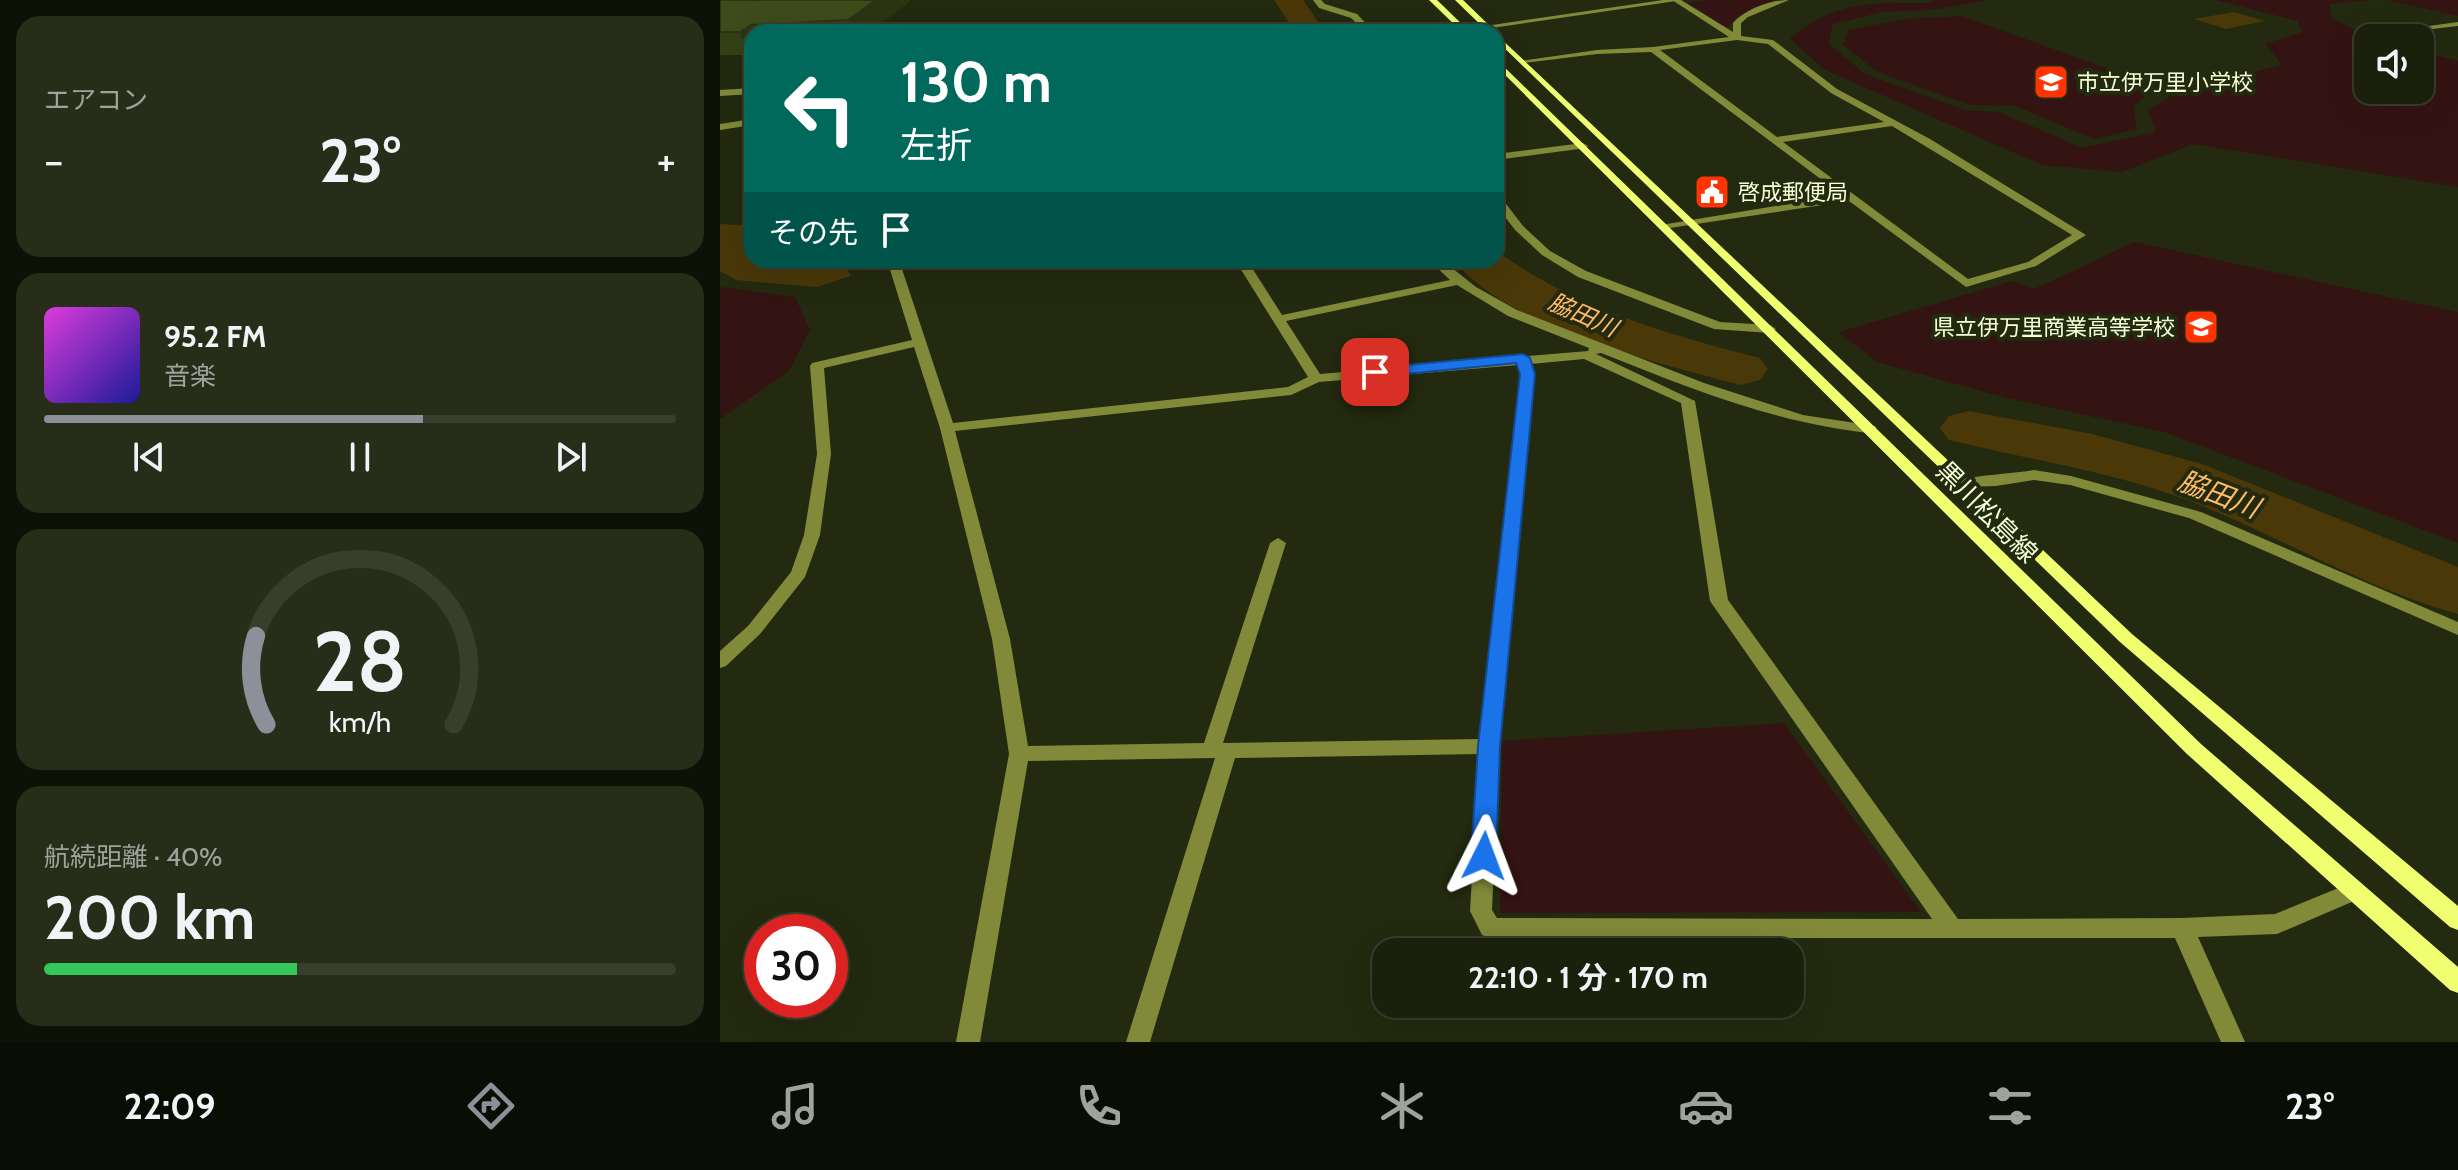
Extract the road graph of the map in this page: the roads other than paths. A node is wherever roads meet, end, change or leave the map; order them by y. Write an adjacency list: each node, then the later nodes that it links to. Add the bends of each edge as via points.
1 (1317, 0): 6 (street)
2 (1433, 0): 7 (main road)
3 (1459, 0): 8 (main road, 黒川松島線)
4 (1677, 0): 11 (street); 14 (street)
5 (1785, 0): 14 (street, via 1745,15 1737,23)
6 (1362, 24)
7 (1458, 24)
8 (1484, 24)
9 (2458, 24): 10 (street)
10 (2434, 27)
11 (1504, 30)
12 (2434, 33): 13 (street)
13 (2445, 35)
14 (1737, 38): 16 (street); 22 (street, via 1770,42 1834,91)
15 (1504, 43): 17 (main road, 黒川松島線)
16 (1653, 49): 17 (street); 24 (street)
17 (1524, 61): 29 (main road, 黒川松島線)
18 (1504, 69): 25 (main road, 黒川松島線)
19 (744, 92): 20 (street)
20 (720, 93)
21 (744, 123): 23 (street)
22 (1893, 123): 24 (street); 27 (street, via 2080,235 2032,264 1966,283)
23 (720, 127)
24 (1775, 140): 27 (street)
25 (1583, 146): 26 (street); 30 (main road, 黒川松島線)
26 (1504, 156)
27 (1851, 197): 29 (street)
28 (1504, 208): 36 (street, via 1546,253 1582,274 1718,326)
29 (1694, 222): 30 (street); 43 (main road, 黒川松島線)
30 (1667, 227): 36 (main road, 黒川松島線)
31 (896, 268): 37 (street)
32 (1249, 268): 35 (street)
33 (1443, 268): 34 (street)
34 (1456, 282): 35 (street); 38 (street)
35 (1279, 319): 40 (street)
36 (1770, 329): 42 (main road, 黒川松島線)
37 (920, 342): 41 (street); 46 (street, via 817,366 824,454 812,535 799,573 754,630)
38 (1594, 351): 39 (street); 42 (street, via 1717,393 1838,427); 53 (street, via 1688,401 1719,601)
39 (1523, 358): 40 (street); 47 (street, via 1527,374)
40 (1316, 378): 41 (street, via 1291,391)
41 (947, 428): 49 (street, via 1001,639)
42 (1870, 429): 50 (main road, 黒川松島線, via 2194,749)
43 (1964, 482): 45 (street, via 2034,475 2195,515); 51 (main road, 黒川松島線, via 2126,638)
44 (1278, 543): 48 (street)
45 (2458, 629)
46 (720, 662)
47 (1489, 746): 48 (street); 53 (street, via 1481,911 1490,928)
48 (1219, 751): 49 (street); 56 (street)
49 (1019, 754): 55 (street)
50 (2353, 891): 52 (street, via 2277,924); 54 (main road, 黒川松島線)
51 (2458, 920)
52 (2182, 928): 53 (street); 57 (street)
53 (1952, 929)
54 (2458, 982)
55 (968, 1042)
56 (1138, 1042)
57 (2233, 1042)

